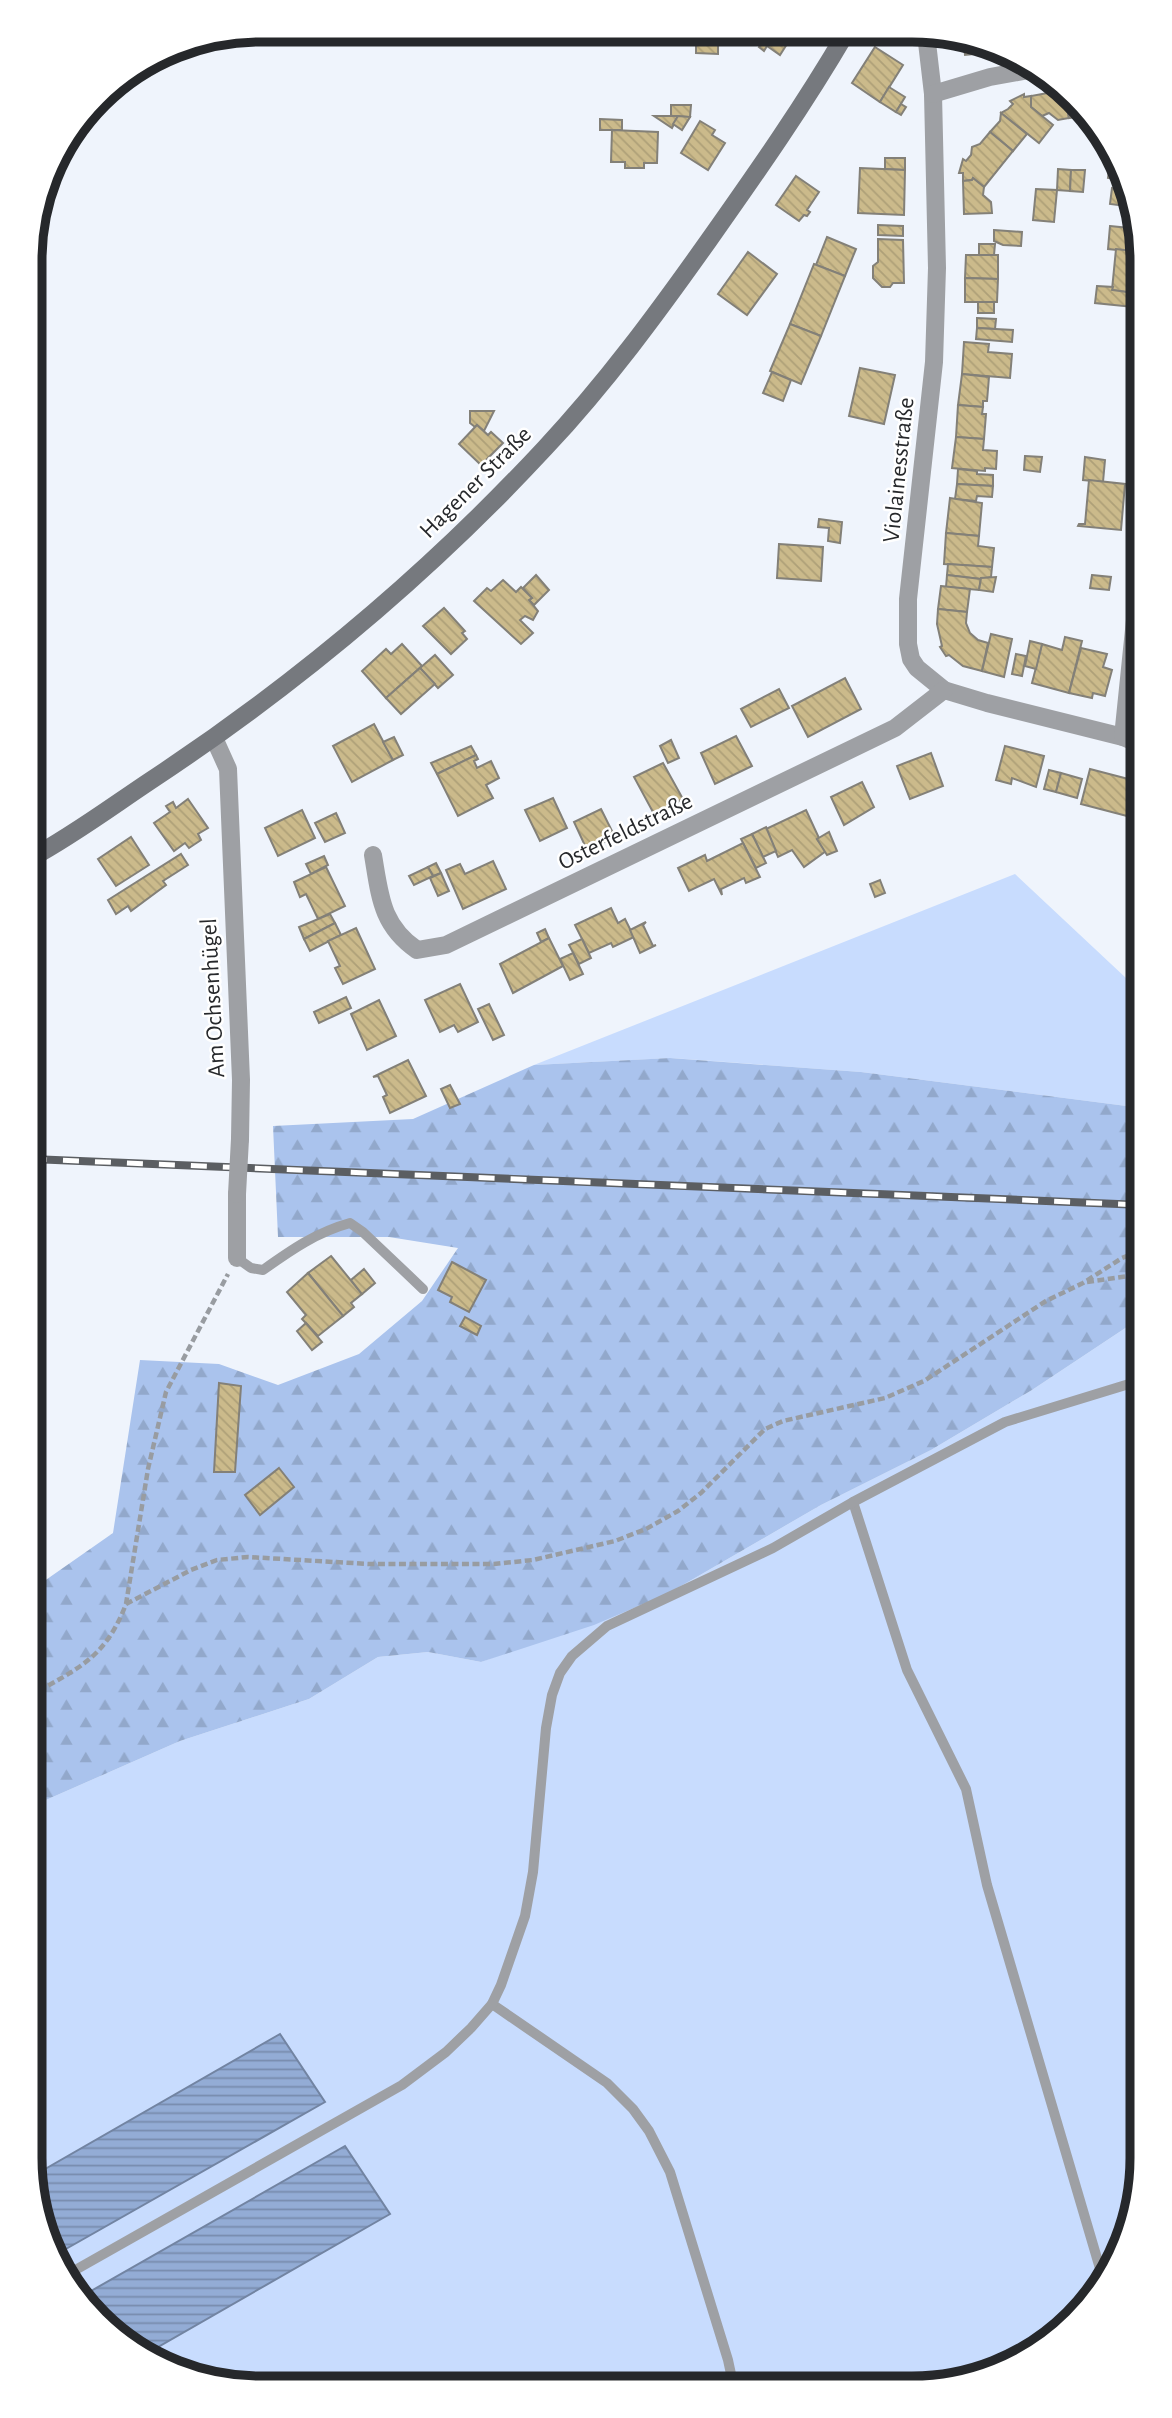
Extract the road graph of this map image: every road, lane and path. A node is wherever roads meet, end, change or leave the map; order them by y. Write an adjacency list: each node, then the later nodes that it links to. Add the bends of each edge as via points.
1 (841, 42): 8 (main road, Hagener Straße, via 792,122 665,301 546,447 467,529 393,596)
2 (927, 43): 4 (street, Violainesstraße)
3 (1021, 71): 4 (street)
4 (933, 94): 6 (street, Violainesstraße, via 934,362 908,599 908,645 917,668)
5 (1130, 669): 7 (street)
6 (944, 690): 7 (street, Violainesstraße); 11 (street, Osterfeldstraße, via 895,728 446,945 417,950 400,938 382,905)
7 (1123, 737): 9 (street, Violainesstraße)
8 (214, 738): 10 (main road, Hagener Straße); 13 (street, Am Ochsenhügel, bridge, via 228,769 241,1080)
9 (1130, 740)
10 (42, 851)
11 (373, 855)
12 (1130, 1255): 15 (path)
13 (237, 1258): 16 (lane, via 251,1268 263,1269 303,1242 350,1223); 19 (path, via 166,1392)
14 (1130, 1276): 15 (path)
15 (1083, 1283): 19 (path, via 1046,1301 925,1381 885,1398 765,1429 678,1511 615,1541 533,1560 494,1563 217,1560)
16 (423, 1289)
17 (1130, 1384): 18 (lane, via 1005,1422)
18 (853, 1502): 21 (lane, via 773,1549 607,1626 572,1656 560,1673 550,1706 525,1916); 22 (lane, via 907,1670 966,1789 987,1885)
19 (126, 1604): 20 (path, via 119,1624 99,1652)
20 (42, 1689)
21 (492, 2004): 23 (lane, via 446,2052 402,2085); 24 (lane, via 607,2084 649,2130 670,2172)
22 (1100, 2268)
23 (74, 2271)
24 (731, 2376)

